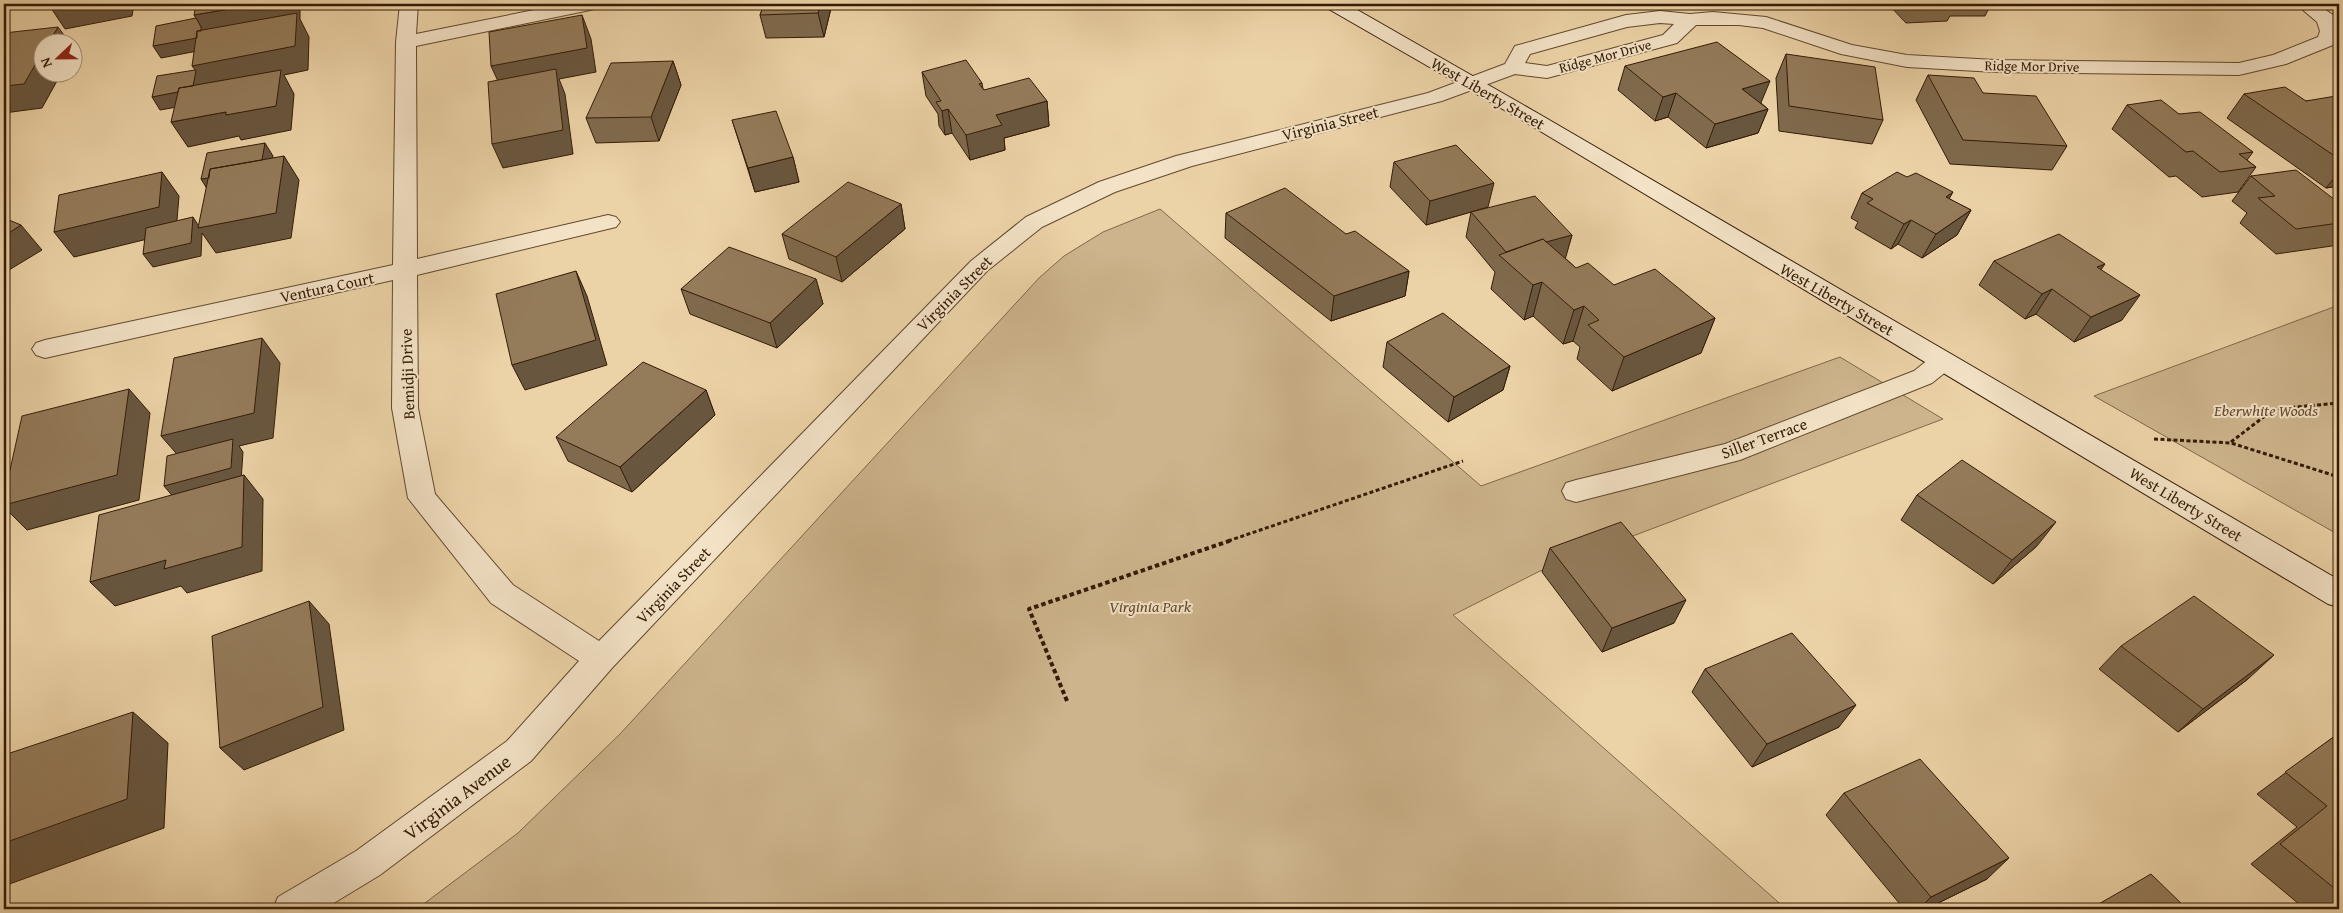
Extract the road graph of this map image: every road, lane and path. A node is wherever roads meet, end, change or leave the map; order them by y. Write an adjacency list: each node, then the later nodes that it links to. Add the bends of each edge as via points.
1 (409, 4): 6 (street, Bemidji Drive)
2 (590, 4): 6 (street)
3 (1334, 4): 8 (street, West Liberty Street)
4 (2305, 4): 5 (street, Ridge Mor Drive, via 2326,19 2330,31 2326,41 2279,60 2239,69 1996,66 1907,61 1848,50 1766,24 1713,18)
5 (1690, 20): 7 (street, Ridge Mor Drive, via 1670,39 1547,72); 7 (street, Ridge Mor Drive, via 1660,17 1626,21 1541,44 1522,50)
6 (406, 42): 10 (street, Bemidji Drive)
7 (1513, 68): 8 (street, Ridge Mor Drive)
8 (1473, 83): 12 (street, West Liberty Street); 20 (street, Virginia Street, via 1435,96 1184,161 1107,187 1034,222 978,266)
9 (608, 222): 10 (street, Ventura Court)
10 (404, 270): 11 (street, Ventura Court); 20 (street, Bemidji Drive, via 405,408 422,498 502,594)
11 (45, 349)
12 (1943, 361): 18 (street, Siller Terrace, via 1923,377 1730,453); 19 (street, West Liberty Street)
13 (2339, 403): 15 (path, via 2274,409)
14 (2151, 438): 15 (path)
15 (2231, 442): 17 (path)
16 (1463, 461): 21 (path, via 1029,609)
17 (2339, 477)
18 (1576, 491)
19 (2339, 595)
20 (602, 659): 22 (street, Virginia Avenue, via 519,750 368,863)
21 (1067, 700)
22 (291, 909)

